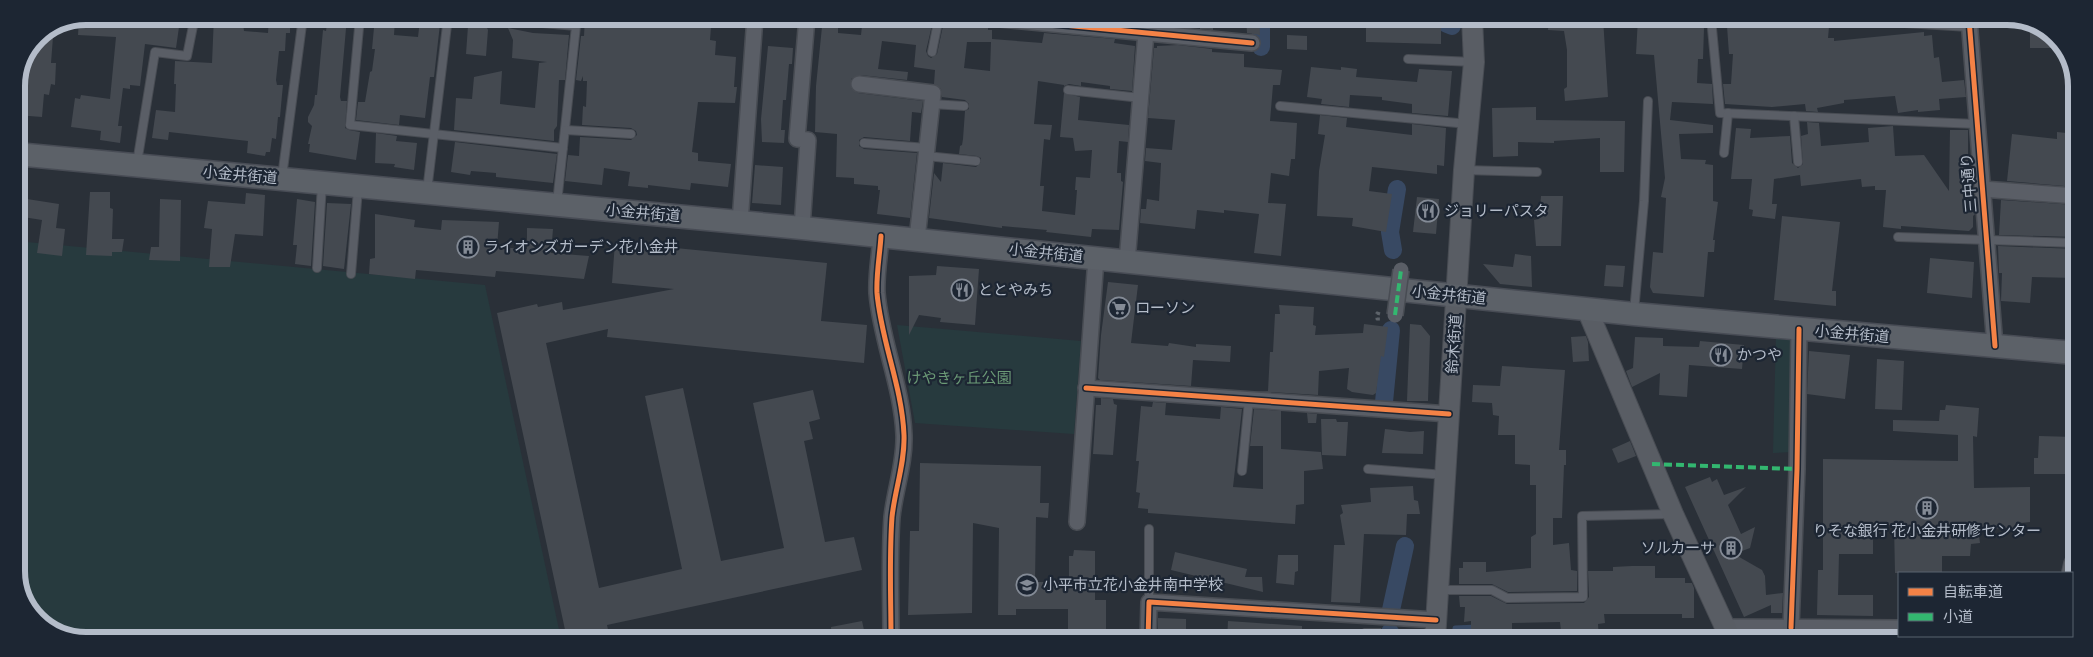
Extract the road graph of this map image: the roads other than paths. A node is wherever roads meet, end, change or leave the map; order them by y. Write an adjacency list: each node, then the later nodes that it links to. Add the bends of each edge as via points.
1 (193, 25): 39 (lane, via 188,56 154,52)
2 (302, 25): 42 (lane)
3 (359, 25): 31 (lane, via 350,125)
4 (447, 25): 31 (lane)
5 (565, 25): 29 (lane, via 576,26)
6 (754, 25): 49 (street)
7 (805, 25): 50 (street, via 797,139 808,140)
8 (937, 25): 15 (lane)
9 (1069, 25): 13 (street)
10 (1472, 25): 17 (main road, 鈴木街道)
11 (1712, 25): 25 (lane, via 1720,113)
12 (1969, 25): 28 (street, 三中通り)
13 (1146, 32): 14 (street); 20 (street)
14 (1252, 43)
15 (932, 52)
16 (1408, 59): 17 (lane)
17 (1474, 62): 27 (main road, 鈴木街道)
18 (859, 84): 22 (street, via 933,93)
19 (1068, 90): 20 (lane)
20 (1141, 98): 57 (street)
21 (1648, 101): 63 (lane, via 1644,201)
22 (932, 104): 23 (lane); 34 (street)
23 (964, 106)
24 (1280, 106): 27 (lane)
25 (1728, 113): 26 (lane); 35 (lane)
26 (1794, 116): 28 (lane); 38 (lane)
27 (1468, 124): 40 (main road, 鈴木街道)
28 (1976, 124): 45 (street, 三中通り)
29 (566, 130): 30 (lane); 33 (lane)
30 (631, 134)
31 (433, 135): 33 (lane); 46 (lane)
32 (864, 143): 34 (lane)
33 (563, 148): 48 (lane)
34 (926, 152): 37 (lane); 53 (street)
35 (1724, 153)
36 (25, 155): 39 (main road, 小金井街道)
37 (976, 161)
38 (1798, 162)
39 (137, 166): 42 (main road, 小金井街道)
40 (1464, 170): 41 (lane); 61 (main road, 鈴木街道)
41 (1537, 172)
42 (282, 179): 43 (main road, 小金井街道)
43 (322, 182): 44 (main road, 小金井街道); 58 (lane)
44 (359, 186): 46 (main road, 小金井街道); 60 (lane)
45 (1982, 189): 47 (street); 54 (street, 三中通り)
46 (427, 192): 48 (main road, 小金井街道)
47 (2068, 195)
48 (557, 205): 49 (main road, 小金井街道)
49 (740, 222): 50 (main road, 小金井街道)
50 (802, 228): 51 (main road, 小金井街道)
51 (881, 236): 53 (main road, 小金井街道); 82 (street, via 877,291 900,400 904,435 892,520)
52 (1898, 237): 54 (lane)
53 (917, 239): 56 (main road, 小金井街道)
54 (1987, 239): 55 (lane); 66 (street, 三中通り)
55 (2068, 243)
56 (1096, 258): 57 (main road, 小金井街道); 68 (street)
57 (1127, 262): 61 (main road, 小金井街道)
58 (317, 268)
59 (1400, 270): 64 (street, bridge)
60 (351, 274)
61 (1457, 296): 62 (main road, 小金井街道); 70 (main road, 鈴木街道)
62 (1588, 310): 63 (main road, 小金井街道); 74 (main road)
63 (1634, 314): 65 (main road, 小金井街道)
64 (1395, 316)
65 (1799, 329): 66 (main road, 小金井街道); 79 (street)
66 (1995, 346): 67 (main road, 小金井街道)
67 (2068, 352)
68 (1086, 388): 69 (street); 75 (street)
69 (1249, 400): 70 (street); 72 (lane)
70 (1449, 414): 73 (main road, 鈴木街道)
71 (1368, 469): 73 (lane)
72 (1242, 471)
73 (1445, 475): 77 (main road, 鈴木街道)
74 (1674, 514): 77 (lane, via 1582,516 1583,597 1507,598 1492,590); 84 (main road)
75 (1077, 522)
76 (1149, 529): 78 (lane)
77 (1437, 590): 81 (main road, 鈴木街道)
78 (1149, 602): 81 (street); 83 (street)
79 (1791, 628): 80 (street); 85 (street)
80 (1898, 628)
81 (1435, 630)
82 (891, 632)
83 (1148, 632)
84 (1727, 632)
85 (1749, 632)

